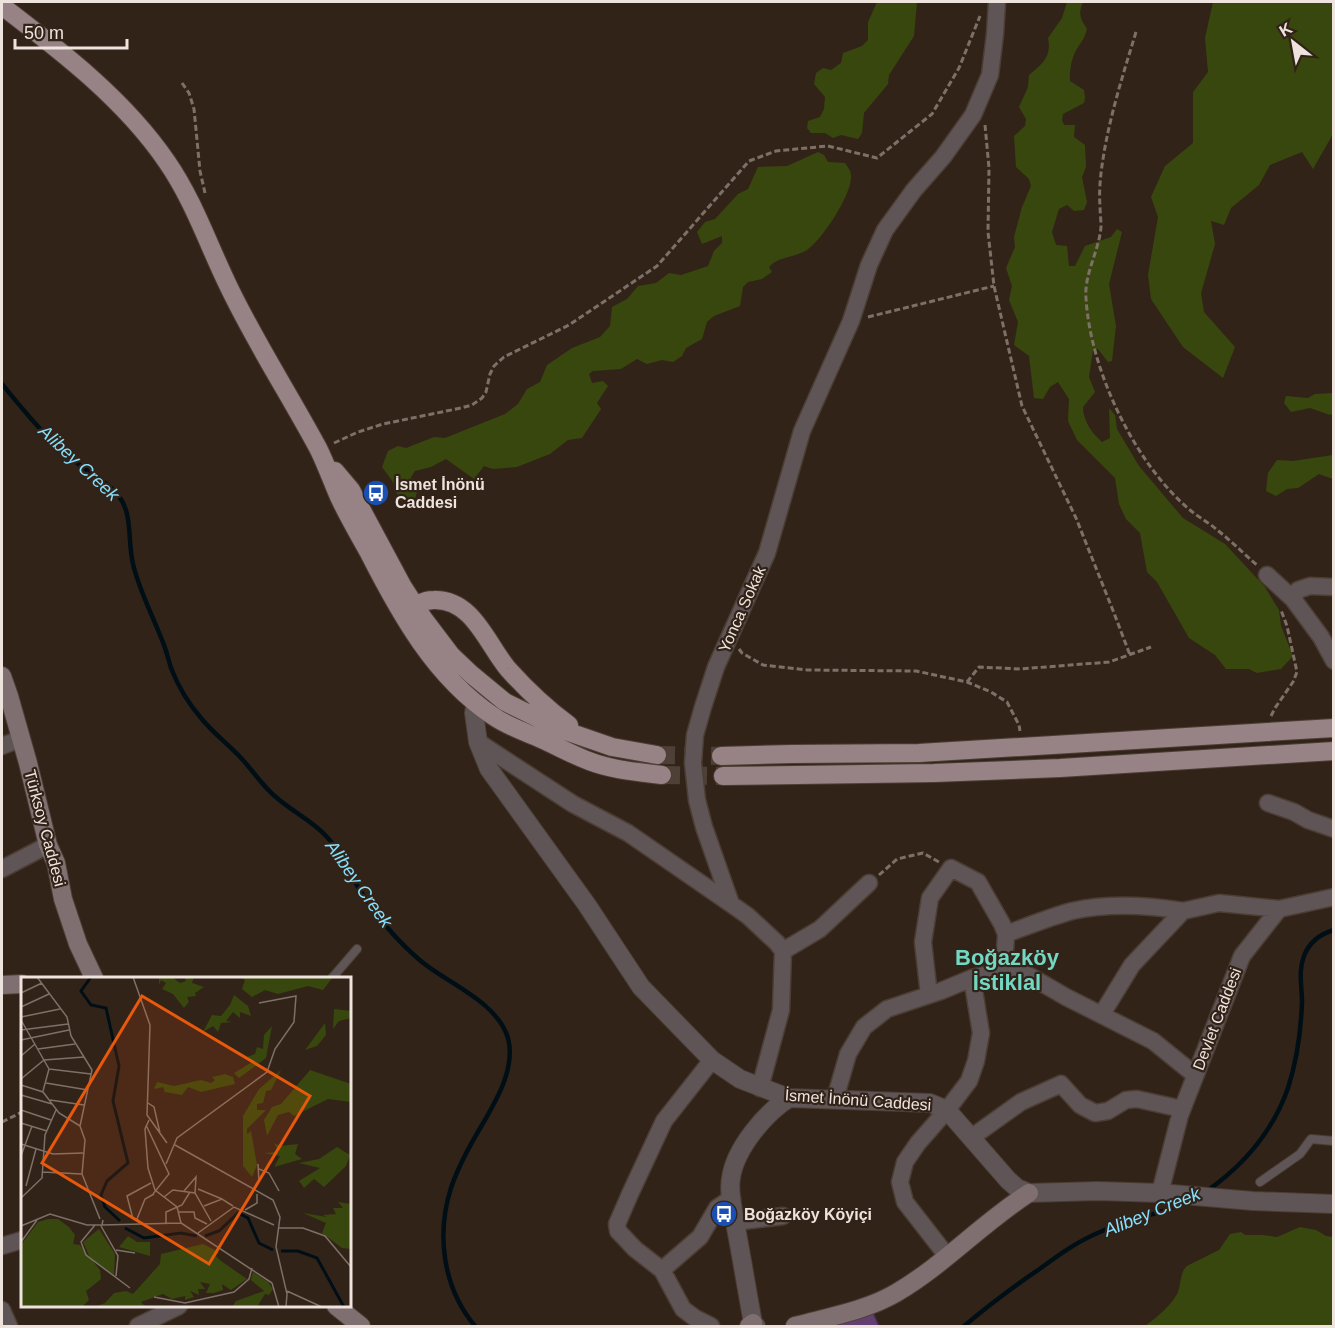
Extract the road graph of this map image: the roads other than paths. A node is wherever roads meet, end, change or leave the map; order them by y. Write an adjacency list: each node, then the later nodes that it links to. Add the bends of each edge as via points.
1 (997, 2): 27 (street, Yonca Sokak, via 990,75 973,115 885,230 851,321 802,431 767,553 702,707 693,763 698,800)
2 (2, 6): 6 (main road, via 61,52 132,118 180,181 244,318 319,450 394,603)
3 (1267, 575): 5 (street)
4 (1334, 587): 5 (street, via 1310,585)
5 (1286, 602): 7 (street, via 1321,637)
6 (410, 612): 9 (main road); 10 (main road, via 428,654); 12 (main road, via 427,600 444,600 461,608 478,624 523,684)
7 (1334, 662)
8 (2, 676): 13 (main road, Türksoy Caddesi)
9 (481, 682): 10 (main road); 12 (main road, via 505,702)
10 (476, 703): 14 (street, İsmet İnönü Caddesi); 19 (main road, via 494,717 591,762)
11 (1334, 728): 18 (main road, via 919,753)
12 (588, 738): 17 (main road, via 612,747)
13 (20, 739): 15 (street); 23 (main road, Türksoy Caddesi)
14 (478, 742): 27 (street, via 573,804 628,833); 41 (street, İsmet İnönü Caddesi, via 489,769 641,987)
15 (2, 746)
16 (1334, 751): 20 (main road, via 1060,768)
17 (657, 754)
18 (721, 756)
19 (662, 775)
20 (723, 776)
21 (1268, 803): 22 (street)
22 (1334, 829)
23 (48, 845): 24 (street); 34 (main road, Türksoy Caddesi, via 78,944)
24 (2, 869)
25 (869, 883): 32 (street, via 820,929)
26 (1334, 897): 28 (street)
27 (731, 904): 32 (street)
28 (1279, 909): 29 (street, via 1219,903); 42 (street, Devlet Caddesi, via 1242,956)
29 (1183, 911): 30 (street, via 1111,906 1072,911); 40 (street, via 1132,965)
30 (1006, 934): 33 (street); 39 (street, via 978,882 951,868 930,898 923,942)
31 (357, 949): 35 (lane)
32 (783, 951): 43 (street, via 781,1010)
33 (1004, 970): 36 (street); 40 (street, via 1028,975)
34 (94, 977)
35 (333, 977)
36 (972, 978): 39 (street); 47 (street, via 981,1033 976,1061 969,1081)
37 (21, 984): 38 (main road)
38 (2, 985)
39 (929, 995): 45 (street, via 887,1010 864,1027 848,1054)
40 (1102, 1014): 42 (street, via 1153,1041)
41 (712, 1060): 43 (street, İsmet İnönü Caddesi); 63 (street, via 664,1121 617,1224 618,1231)
42 (1195, 1075): 46 (street, Devlet Caddesi)
43 (760, 1088): 44 (street, İsmet İnönü Caddesi); 48 (street, via 765,1099)
44 (789, 1098): 45 (street, İsmet İnönü Caddesi); 48 (street)
45 (835, 1099): 47 (street, İsmet İnönü Caddesi, via 930,1103)
46 (1182, 1109): 49 (street, via 1137,1099 1095,1113 1080,1105 1061,1084 1021,1102); 54 (street, Devlet Caddesi)
47 (947, 1110): 49 (street, İsmet İnönü Caddesi); 62 (street, via 905,1162 900,1182 905,1202)
48 (764, 1119): 55 (street, via 735,1161 730,1179)
49 (972, 1137): 51 (street, İsmet İnönü Caddesi)
50 (1334, 1141): 52 (lane, via 1311,1139 1299,1154)
51 (1008, 1180): 53 (street, İsmet İnönü Caddesi); 57 (street)
52 (1260, 1182)
53 (1029, 1193): 54 (street); 57 (main road)
54 (1167, 1194): 56 (street)
55 (732, 1198): 59 (street); 63 (street, via 717,1208 700,1237)
56 (1334, 1204)
57 (1008, 1207): 62 (main road)
58 (783, 1216): 59 (street)
59 (735, 1222): 67 (street)
60 (21, 1240): 61 (street)
61 (2, 1246)
62 (947, 1256): 72 (main road, via 894,1294 857,1310)
63 (662, 1270): 71 (street, via 683,1308)
64 (174, 1307): 69 (street)
65 (338, 1307): 70 (main road)
66 (2, 1310): 68 (street)
67 (753, 1325)
68 (9, 1326)
69 (138, 1326)
70 (361, 1326)
71 (711, 1326)
72 (795, 1326)

